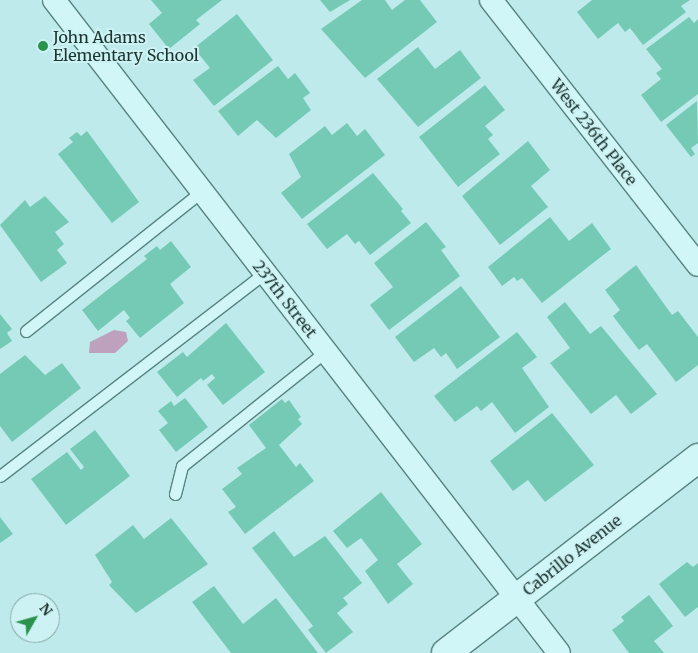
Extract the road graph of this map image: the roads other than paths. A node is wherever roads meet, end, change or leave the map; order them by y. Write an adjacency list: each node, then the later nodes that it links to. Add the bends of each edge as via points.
1 (54, 0): 3 (street, 237th Street)
2 (491, 0): 4 (street, West 236th Place)
3 (202, 191): 5 (street, 237th Street); 6 (lane)
4 (698, 265)
5 (265, 273): 7 (street, 237th Street); 9 (lane)
6 (26, 331)
7 (326, 351): 10 (lane, via 182,466); 11 (street, 237th Street)
8 (698, 458): 11 (street, Cabrillo Avenue)
9 (0, 476)
10 (175, 494)
11 (516, 598): 12 (street, Cabrillo Avenue); 13 (street, 237th Street)
12 (446, 653)
13 (559, 653)

